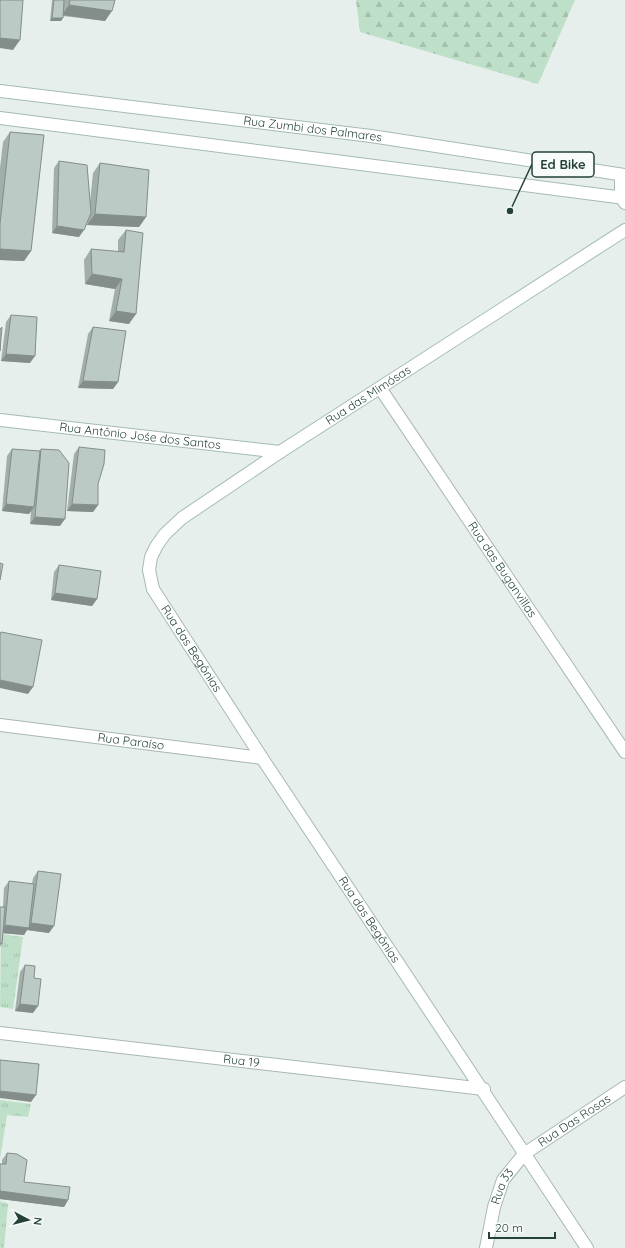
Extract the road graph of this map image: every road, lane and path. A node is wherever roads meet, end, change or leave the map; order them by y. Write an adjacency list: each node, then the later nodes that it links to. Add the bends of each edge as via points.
1 (0, 91): 3 (street, Rua Zumbi dos Palmares, via 371,136)
2 (0, 118): 4 (street)
3 (623, 175): 4 (street)
4 (624, 199)
5 (625, 230): 6 (street, Rua das Mimósas)
6 (380, 388): 8 (street, Rua das Mimósas); 11 (street, Rua das Buganvillas)
7 (0, 420): 8 (street, Rua Antônio Jośe dos Santos)
8 (280, 452): 9 (street, Rua das Mimósas, via 182,518 165,534 151,557)
9 (153, 589): 12 (street, Rua das Begônias)
10 (0, 725): 12 (street, Rua Paraíso)
11 (625, 752)
12 (262, 758): 15 (street, Rua das Begônias)
13 (0, 1033): 15 (street, Rua 19)
14 (625, 1087): 16 (street, Rua Das Rosas)
15 (484, 1089): 16 (street, Rua das Begônias)
16 (524, 1154): 17 (street, Rua 33, via 503,1180 494,1207); 18 (street, Rua das Begônias)
17 (486, 1248)
18 (587, 1248)

